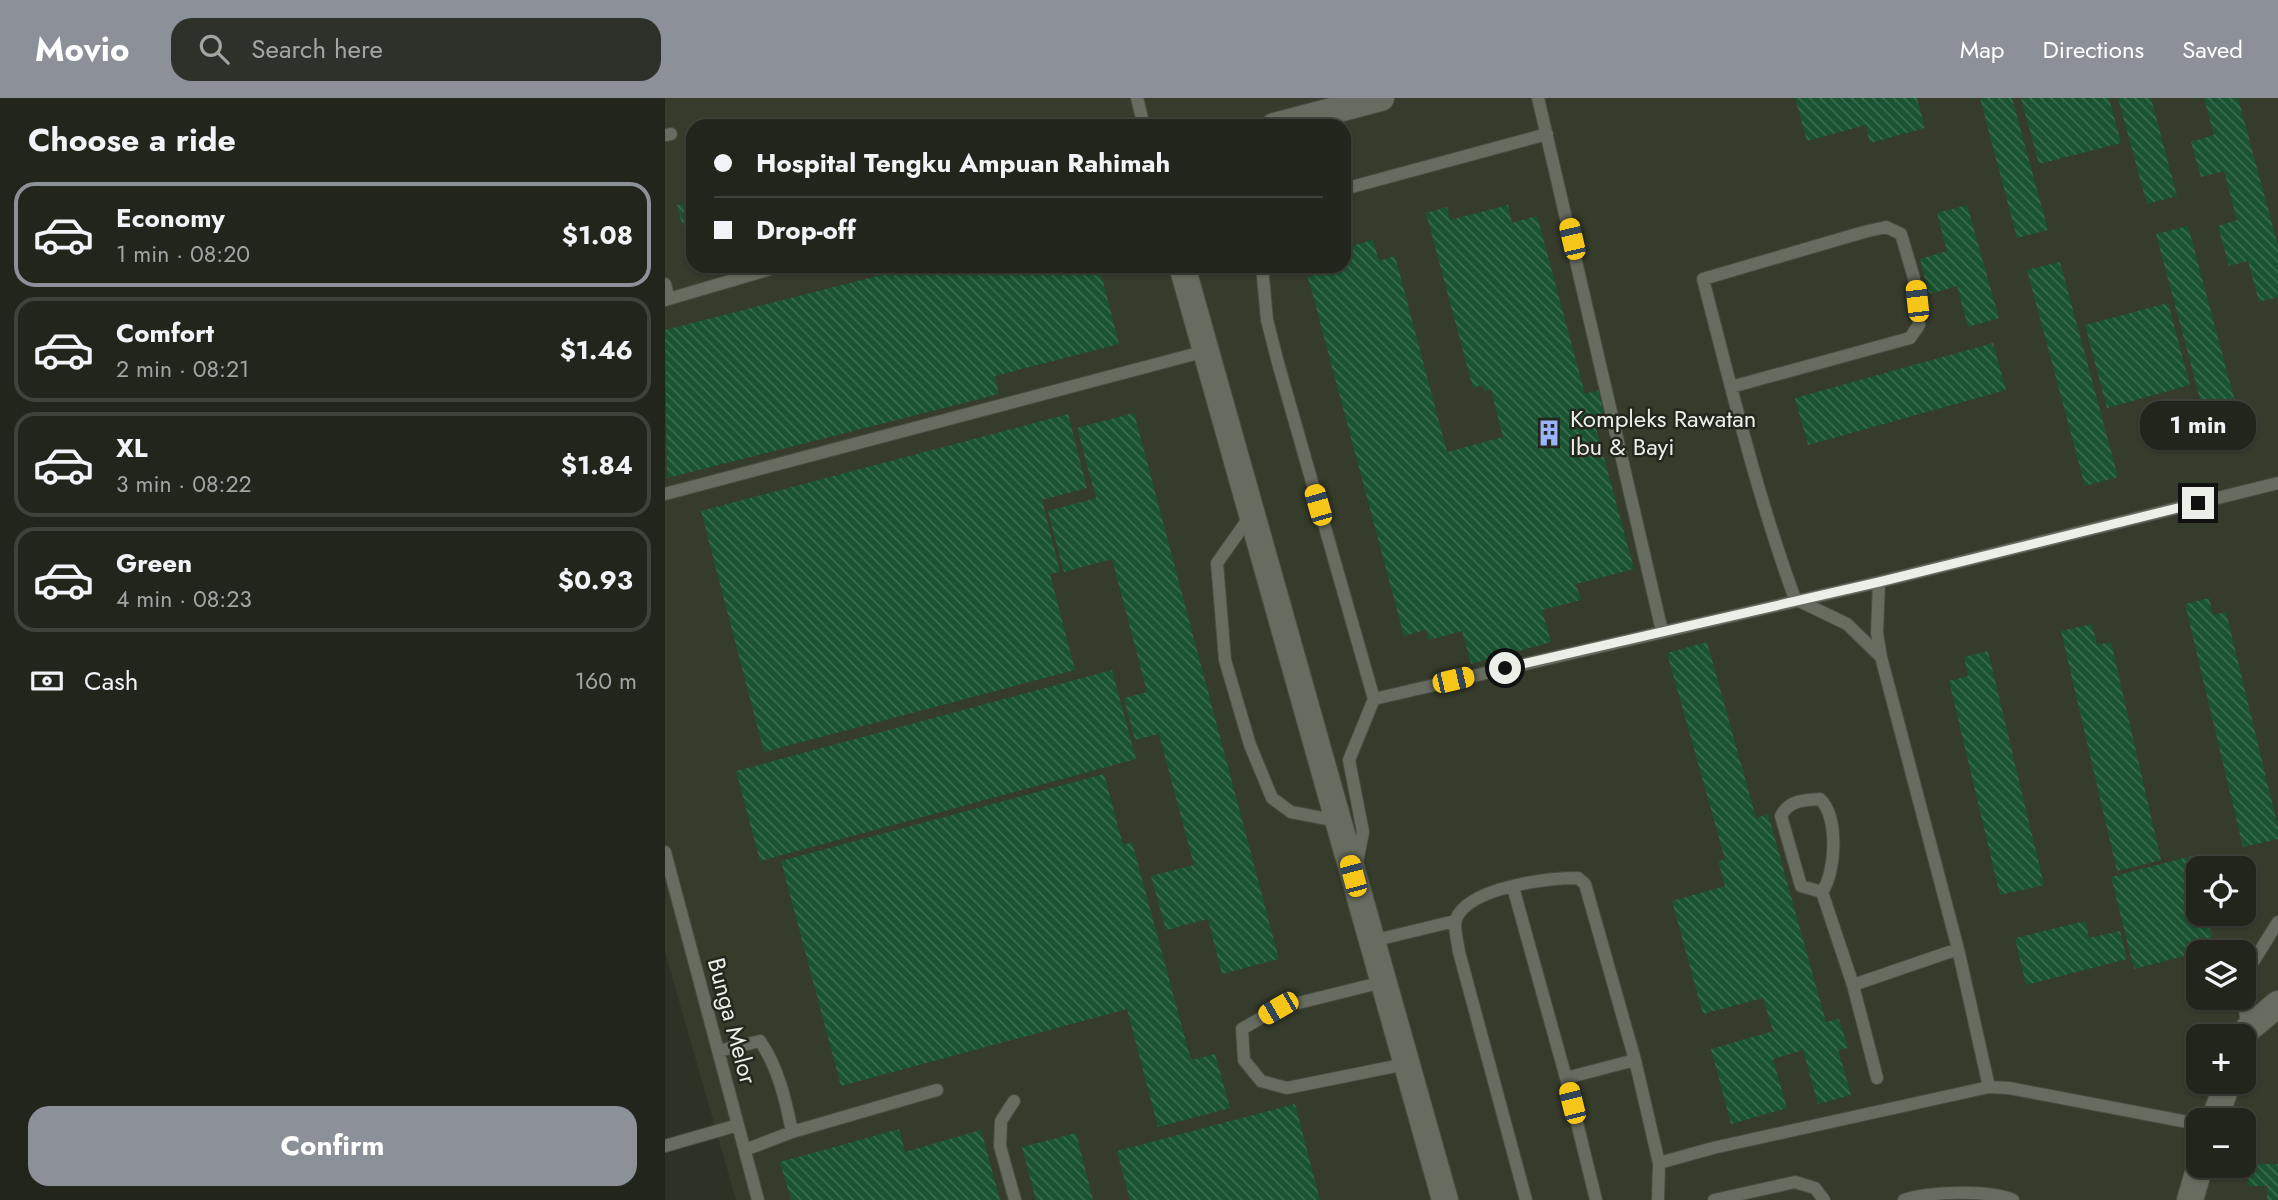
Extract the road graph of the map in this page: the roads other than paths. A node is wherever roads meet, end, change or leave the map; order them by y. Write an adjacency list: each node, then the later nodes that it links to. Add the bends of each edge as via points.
1 (1137, 98): 4 (lane)
2 (1381, 98): 5 (street)
3 (1538, 98): 6 (lane)
4 (1142, 119)
5 (1301, 119)
6 (1548, 134): 7 (lane); 20 (lane)
7 (1351, 187)
8 (758, 273): 12 (lane)
9 (1184, 273): 13 (street)
10 (1263, 273): 22 (lane, via 1272,341)
11 (665, 284): 12 (lane)
12 (667, 300)
13 (1206, 351): 16 (lane); 17 (street)
14 (1731, 387): 14 (lane, via 1910,338 1919,325 1914,278 1901,234 1886,228 1864,232 1703,279); 19 (lane, via 1771,534)
15 (2278, 483): 18 (lane)
16 (665, 494)
17 (1252, 514): 23 (street); 23 (lane, via 1217,563 1225,660 1250,745 1272,798 1291,813)
18 (1879, 582): 19 (lane); 21 (lane)
19 (1795, 599): 20 (lane); 21 (lane, via 1847,624)
20 (1662, 631): 22 (lane)
21 (1881, 657): 31 (lane)
22 (1374, 699): 25 (lane, via 1349,760 1363,832)
23 (1338, 821): 25 (street)
24 (665, 852): 37 (lane, Bunga Melor)
25 (1353, 876): 30 (street)
26 (1513, 887): 28 (lane, via 1467,904); 38 (lane, via 1553,878 1578,878 1585,884); 41 (lane)
27 (1822, 892): 27 (lane, via 1801,886 1781,816 1785,808 1801,800 1820,799 1833,832 1829,882); 34 (lane)
28 (1455, 921): 30 (lane); 56 (lane, via 1459,952)
29 (2278, 922): 32 (lane)
30 (1372, 942): 33 (street)
31 (1958, 949): 34 (lane); 42 (lane)
32 (2256, 957)
33 (1383, 982): 39 (street); 39 (lane, via 1278,1008 1242,1029 1244,1060 1261,1081 1287,1088)
34 (1853, 985): 40 (lane)
35 (2278, 1004): 36 (street)
36 (2256, 1025)
37 (718, 1051): 46 (lane, Bunga Melor); 47 (lane, via 760,1041 770,1055)
38 (1635, 1060): 41 (lane); 50 (lane)
39 (1406, 1065): 55 (street)
40 (1877, 1078)
41 (1566, 1079): 57 (lane)
42 (1989, 1087): 45 (lane); 50 (lane)
43 (937, 1090): 47 (lane)
44 (1014, 1101): 54 (lane, via 1001,1121 1000,1146)
45 (2186, 1122)
46 (738, 1125): 48 (lane); 49 (lane, Bunga Melor)
47 (792, 1132): 49 (lane)
48 (665, 1146)
49 (745, 1150): 53 (lane, Bunga Melor)
50 (1659, 1163): 58 (lane)
51 (2196, 1178): 63 (street)
52 (1759, 1195): 59 (lane); 60 (lane, via 1795,1182 1815,1188)
53 (758, 1200)
54 (1015, 1200)
55 (1445, 1200)
56 (1526, 1200)
57 (1596, 1200)
58 (1658, 1200)
59 (1714, 1200)
60 (1823, 1200)
61 (1904, 1200): 62 (lane, via 1921,1194 2000,1194)
62 (2013, 1200)
63 (2190, 1200)

